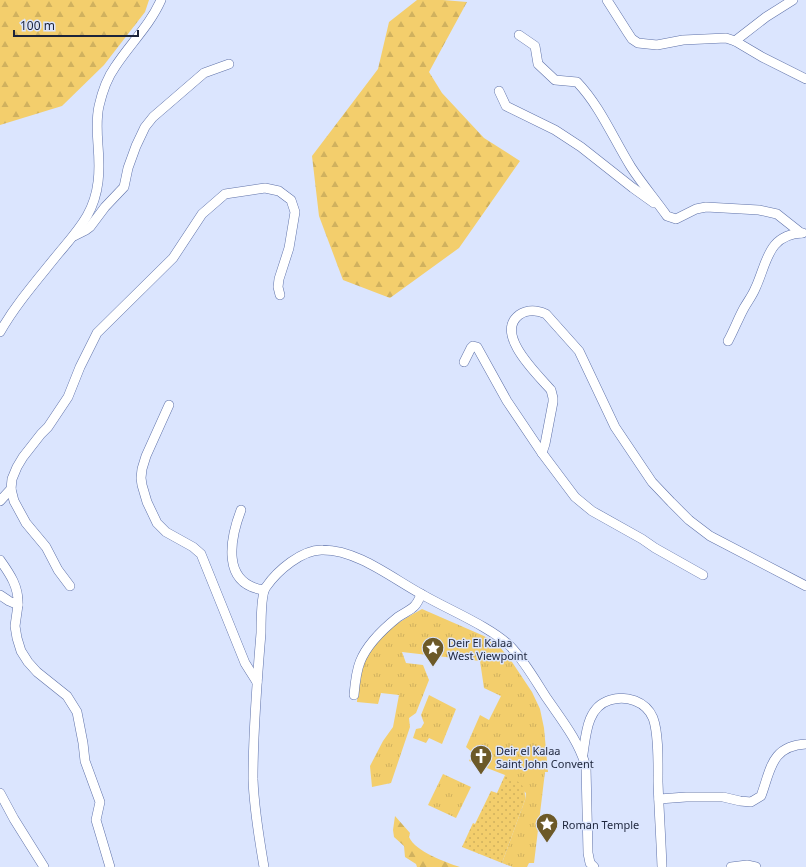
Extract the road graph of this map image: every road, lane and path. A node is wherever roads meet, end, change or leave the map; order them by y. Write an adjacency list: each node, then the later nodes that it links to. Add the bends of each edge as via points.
1 (161, 0): 11 (street, via 149,22 107,81 98,107 96,125 100,172 96,195 87,216)
2 (607, 0): 5 (street, via 632,39 638,43 657,45 714,38)
3 (793, 0): 5 (street)
4 (519, 34): 9 (street, via 535,46 538,64 555,80 576,82 585,91 632,168)
5 (735, 41): 7 (street)
6 (229, 64): 11 (street, via 204,73 153,117 136,146 124,187 86,230)
7 (806, 79)
8 (499, 91): 9 (street, via 506,106 555,130)
9 (660, 206): 10 (street, via 667,216 676,219 706,207 765,211 777,214)
10 (804, 233): 14 (street, via 791,234 779,239 773,247 766,257 756,288)
11 (73, 237): 13 (street, via 24,296)
12 (280, 296): 18 (street, via 279,279 289,248 295,212 290,200 279,191 265,188 225,194 202,214 173,258 97,333 68,397 23,457 12,479)
13 (0, 332)
14 (728, 341)
15 (464, 362): 17 (street, via 471,348 477,347 507,401)
16 (169, 405): 29 (street, via 142,469 141,478 146,497 157,523 166,532 201,554 245,663)
17 (542, 454): 22 (street, via 575,497 592,511); 24 (street, via 553,402 552,394 517,348 511,330 517,317 531,310 546,314 579,351 615,427 652,482 671,502 710,536)
18 (11, 489): 19 (street); 23 (street, via 14,501 26,523 46,547)
19 (0, 501)
20 (241, 510): 25 (street, via 232,538 234,567 252,588)
21 (0, 560): 28 (street, via 10,573 19,594)
22 (703, 575)
23 (70, 586)
24 (806, 586)
25 (264, 590): 26 (street, via 274,577 292,562 309,552 322,550 358,558); 29 (street)
26 (421, 594): 30 (street, via 418,604 398,617 368,646 359,663); 32 (street, via 499,637 511,647 523,661)
27 (0, 595): 28 (street)
28 (18, 605): 37 (street, via 15,626 21,651 37,672 67,696 77,712 85,761 100,802 96,820)
29 (257, 682): 38 (street, via 253,779 257,828)
30 (354, 695)
31 (806, 744): 34 (street, via 781,751 771,764 761,796 751,802 723,797)
32 (583, 754): 34 (street, via 587,729 596,709 614,699 623,698 640,703 653,718 656,728); 35 (street, via 586,768)
33 (0, 793): 36 (street)
34 (659, 799): 41 (street)
35 (588, 853): 39 (street); 40 (street, via 590,863)
36 (44, 867)
37 (110, 867)
38 (264, 867)
39 (586, 867)
40 (594, 867)
41 (662, 867)
42 (731, 867): 43 (street)
43 (756, 867)

